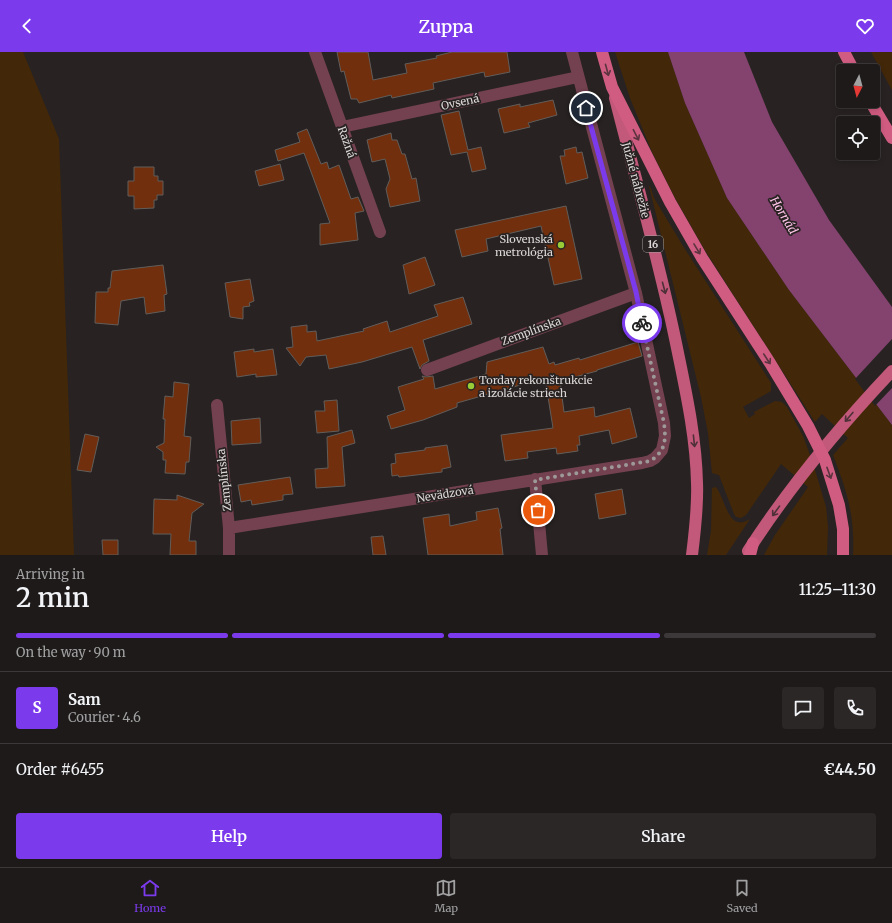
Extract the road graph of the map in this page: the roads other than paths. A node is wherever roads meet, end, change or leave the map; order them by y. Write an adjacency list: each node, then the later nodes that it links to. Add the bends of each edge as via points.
1 (315, 52): 9 (street, Ražná)
2 (572, 52): 6 (street)
3 (602, 52): 7 (highway, Južné nábrežie / 16, one-way to 7)
4 (844, 52): 5 (highway)
5 (850, 64)
6 (578, 77): 9 (street, Ovsená); 12 (street)
7 (612, 87): 21 (main road, Južné nábrežie / 16, one-way to 21, via 666,297 688,403 697,482); 24 (highway, one-way to 24, via 683,226 770,363 825,460 839,505 843,529)
8 (874, 108): 10 (highway)
9 (342, 127): 11 (street, Ražná)
10 (892, 138)
11 (380, 232)
12 (636, 292): 13 (street, Zemplínska); 16 (street, Nevädzová, via 664,423 664,444 659,454 642,463)
13 (427, 370)
14 (892, 371): 18 (main road, one-way to 18, via 836,432)
15 (217, 405): 17 (street, Zemplínska)
16 (535, 480): 17 (street, Nevädzová); 20 (street)
17 (229, 528): 19 (street, Zemplínska)
18 (753, 543): 22 (main road); 23 (highway)
19 (229, 555)
20 (542, 555)
21 (692, 555)
22 (745, 555)
23 (750, 555)
24 (843, 555)

